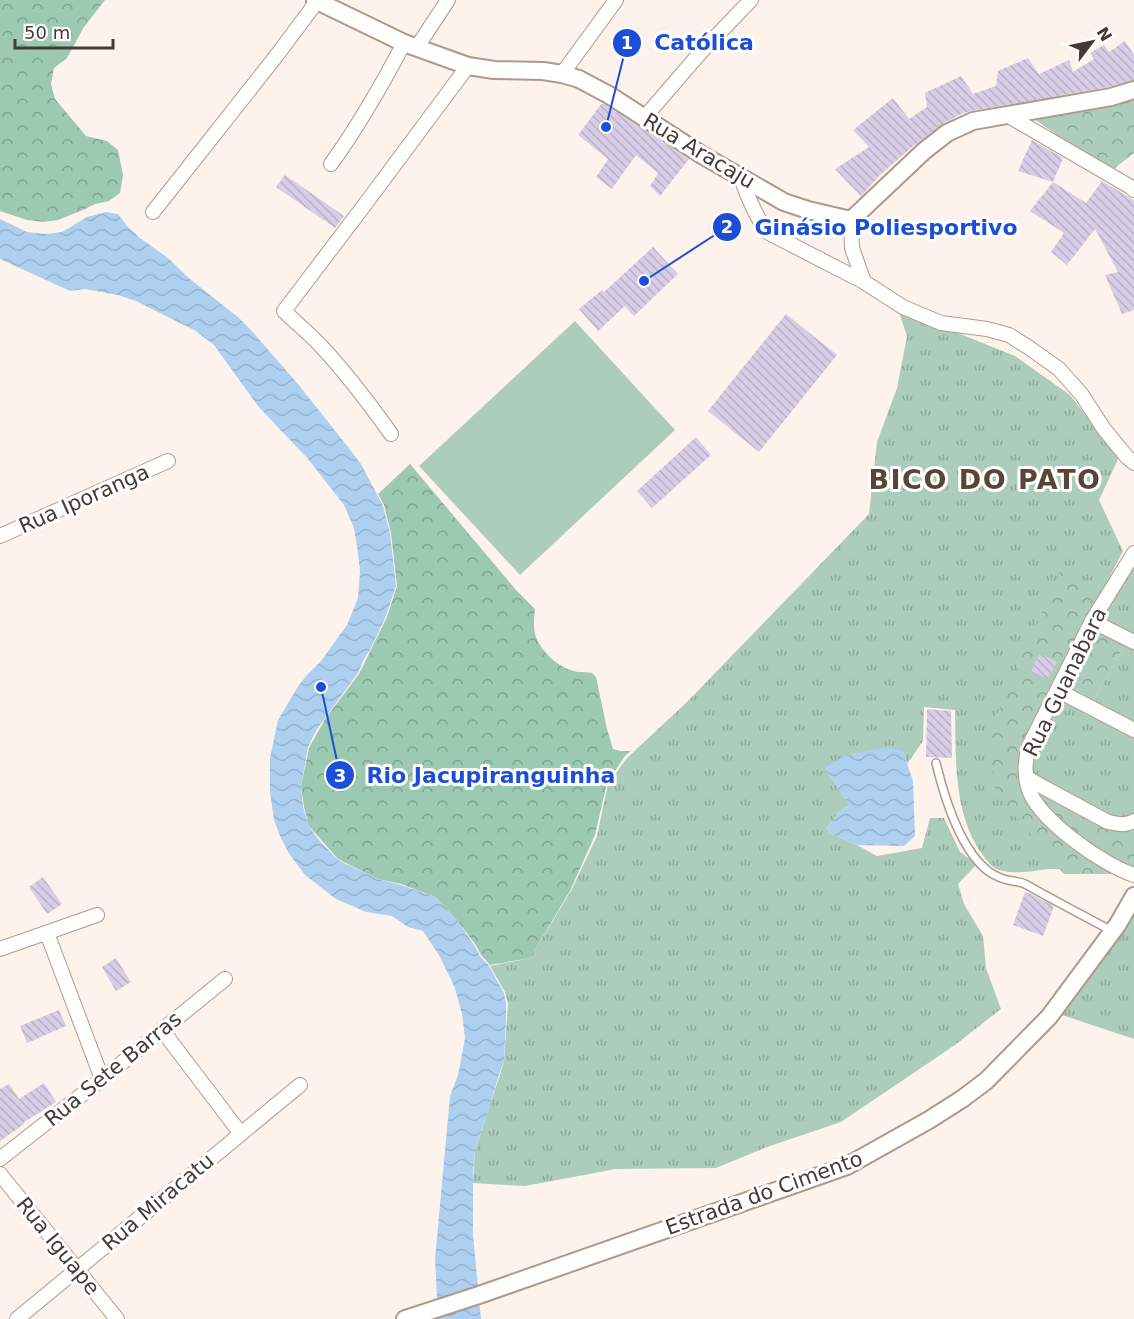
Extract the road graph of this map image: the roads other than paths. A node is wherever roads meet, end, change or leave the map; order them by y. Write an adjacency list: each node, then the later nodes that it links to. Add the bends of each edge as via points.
1 (317, 0): 5 (street, Rua Aracaju); 14 (street)
2 (448, 0): 5 (street)
3 (616, 0): 7 (street)
4 (751, 0): 10 (street)
5 (411, 45): 6 (street, Rua Aracaju); 11 (street)
6 (468, 66): 7 (street, Rua Aracaju); 17 (street, via 284,312 343,371)
7 (562, 74): 10 (street, Rua Aracaju, via 609,95)
8 (1134, 90): 9 (street)
9 (1007, 115): 13 (street); 15 (street, via 973,121 947,133)
10 (644, 118): 12 (street, Rua Aracaju)
11 (331, 164)
12 (741, 178): 15 (street, Rua Aracaju, via 784,202); 16 (street, via 767,232)
13 (1132, 186)
14 (153, 212)
15 (851, 220): 16 (street, via 852,248)
16 (864, 282): 19 (street, via 903,307 941,323 1009,335 1028,347 1059,369)
17 (391, 434)
18 (168, 461): 20 (street, Rua Iporanga)
19 (1134, 463)
20 (0, 536)
21 (1134, 553): 22 (street, Rua Guanabara)
22 (1092, 621): 23 (street); 24 (street, Rua Guanabara)
23 (1134, 642)
24 (1058, 690): 25 (street); 27 (street, Rua Guanabara, via 1029,746)
25 (1134, 730)
26 (936, 763): 32 (lane, via 954,819 977,860 988,871 1024,883)
27 (1026, 777): 28 (street, via 1108,822 1120,825); 29 (street, Rua Guanabara, via 1035,801 1064,832 1083,848)
28 (1134, 821)
29 (1134, 875)
30 (1134, 896): 32 (street, Estrada do Cimento)
31 (98, 915): 33 (street)
32 (1112, 931): 45 (street, Estrada do Cimento, via 1049,1017 986,1081 928,1120 847,1166)
33 (47, 933): 34 (street); 37 (street)
34 (0, 949)
35 (225, 979): 36 (street, Rua Sete Barras)
36 (162, 1030): 37 (street, Rua Sete Barras); 39 (street)
37 (102, 1079): 40 (street, Rua Sete Barras)
38 (300, 1086): 39 (street, Rua Miracatu)
39 (241, 1134): 42 (street, Rua Miracatu)
40 (0, 1159)
41 (0, 1174): 42 (street, Rua Iguape)
42 (77, 1269): 43 (street, Rua Miracatu); 44 (street, Rua Iguape)
43 (17, 1319)
44 (117, 1319)
45 (405, 1319)

